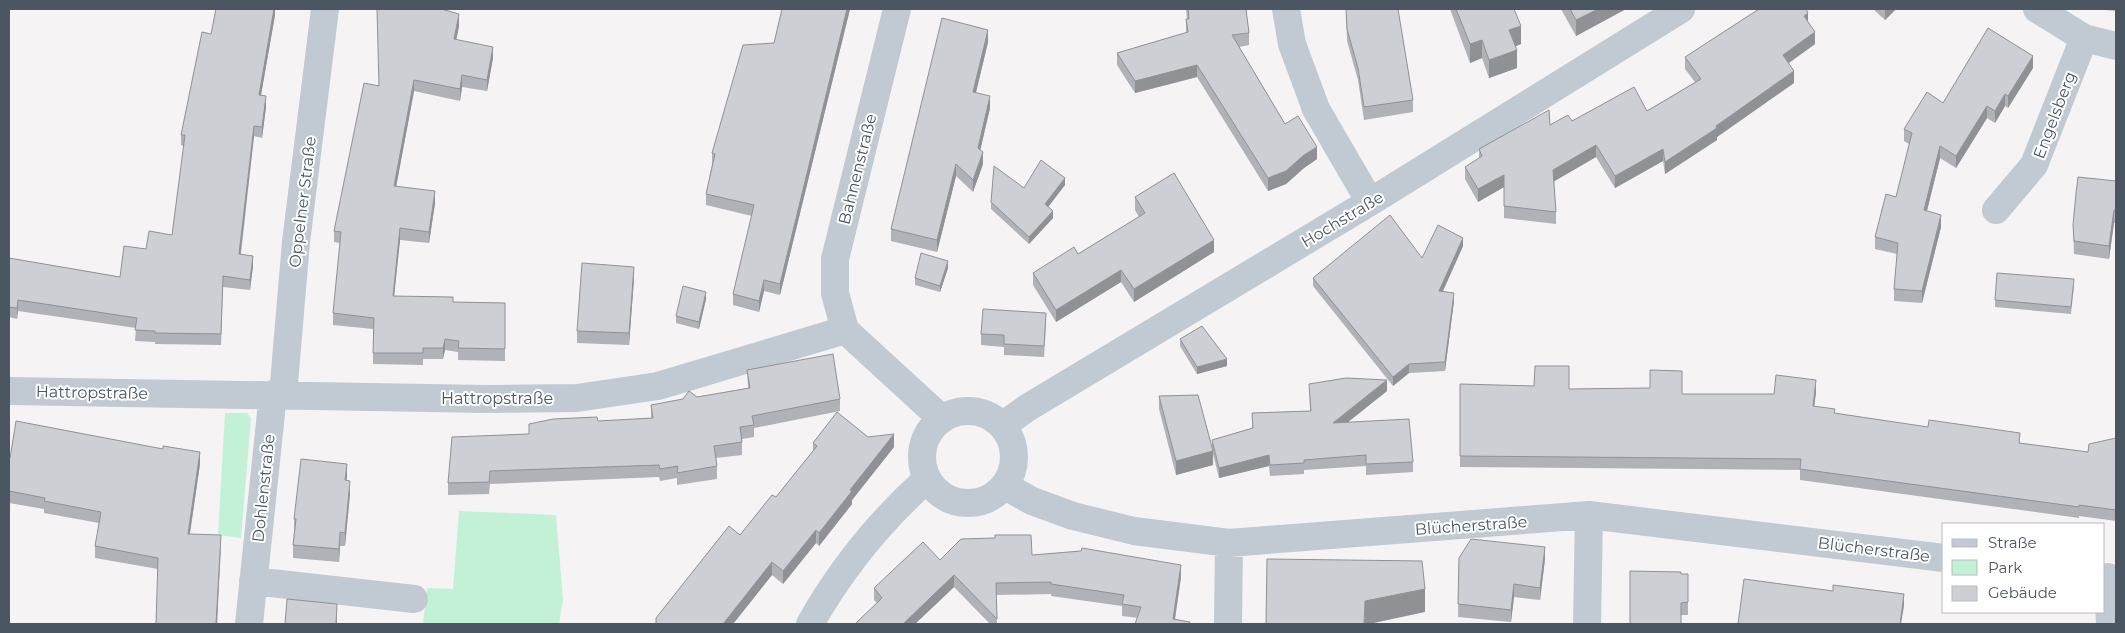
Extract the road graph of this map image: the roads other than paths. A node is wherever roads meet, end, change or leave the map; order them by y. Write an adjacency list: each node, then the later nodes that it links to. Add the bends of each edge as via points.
1 (325, 9): 12 (street, Oppelner Straße)
2 (897, 9): 10 (street, Bahnenstraße, via 835,259 835,293)
3 (1286, 9): 8 (street, via 1292,44 1316,109)
4 (1681, 9): 8 (street, Hochstraße)
5 (2036, 9): 6 (street)
6 (2084, 38): 7 (street); 9 (street, Engelsberg, via 2034,165)
7 (2116, 46)
8 (1370, 202): 14 (street, Hochstraße)
9 (1996, 210)
10 (845, 330): 12 (street, Hattropstraße, via 658,386 577,398); 13 (street)
11 (9, 391): 12 (street, Hattropstraße)
12 (278, 394): 21 (street, Dohlenstraße)
13 (942, 418): 14 (street, via 959,412 977,412); 15 (street, via 928,434 922,454)
14 (1002, 426): 16 (street, via 1013,444 1014,466)
15 (927, 479): 16 (street, via 942,496 965,504 986,501); 24 (street, via 856,552)
16 (1005, 486): 18 (street, Blücherstraße, via 1032,501 1073,516 1134,531)
17 (1589, 516): 18 (street, Blücherstraße); 19 (street, Blücherstraße); 26 (street)
18 (1229, 543): 25 (street)
19 (1942, 558)
20 (2109, 578): 27 (street)
21 (253, 582): 22 (street); 23 (street, Dohlenstraße)
22 (414, 599)
23 (249, 624)
24 (810, 624)
25 (1228, 624)
26 (1587, 624)
27 (2110, 624)

